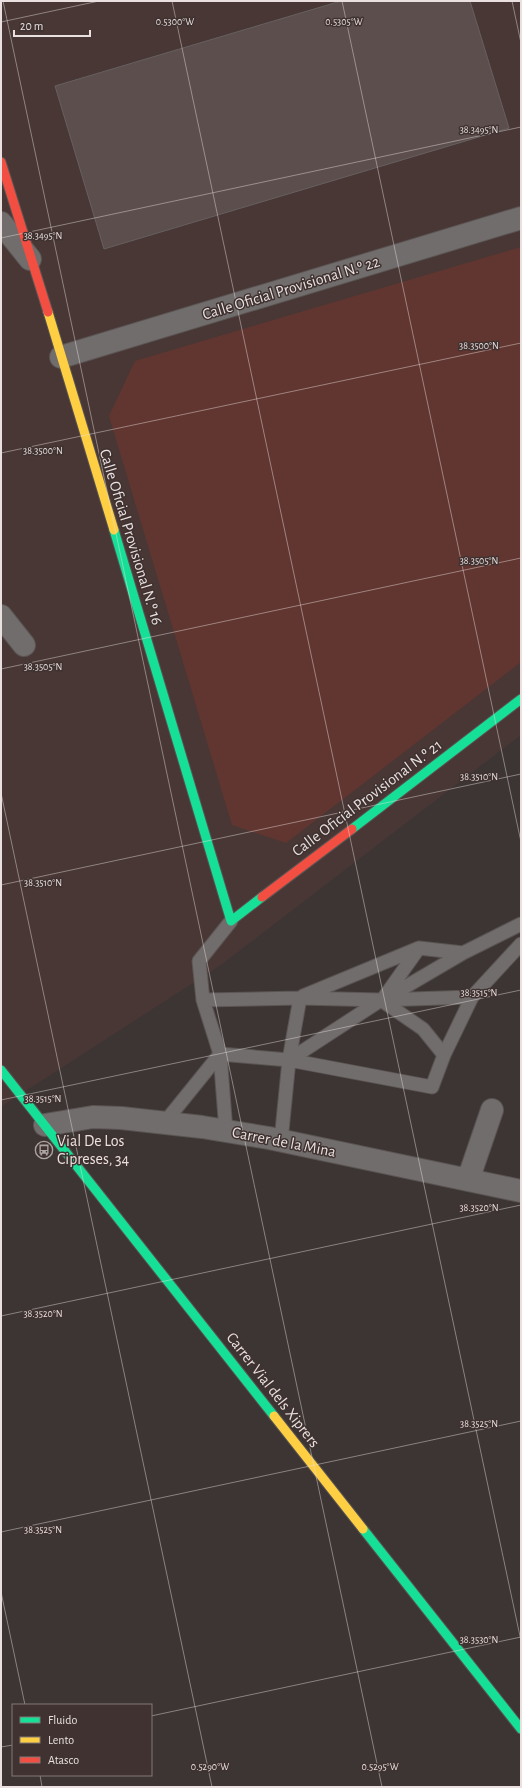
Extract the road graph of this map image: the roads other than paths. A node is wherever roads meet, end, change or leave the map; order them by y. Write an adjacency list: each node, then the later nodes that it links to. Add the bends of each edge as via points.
1 (1, 162): 4 (street, Calle Oficial Provisional N.º 16)
2 (521, 218): 5 (street, Calle Oficial Provisional N.º 22)
3 (1, 223): 4 (street)
4 (30, 259): 5 (street, Calle Oficial Provisional N.º 16)
5 (61, 357): 9 (street, Calle Oficial Provisional N.º 16)
6 (1, 616): 7 (street)
7 (24, 645)
8 (521, 699): 9 (street, Calle Oficial Provisional N.º 21)
9 (231, 921): 16 (lane, via 199,961)
10 (521, 924): 13 (lane)
11 (521, 944): 14 (lane)
12 (419, 948): 13 (lane); 15 (lane); 17 (lane)
13 (463, 953): 17 (lane)
14 (472, 997): 17 (lane); 19 (lane)
15 (300, 998): 16 (lane); 17 (lane); 20 (lane)
16 (203, 1000): 18 (lane)
17 (381, 1000): 19 (lane, via 423,1029); 20 (lane)
18 (220, 1054): 20 (lane); 23 (lane); 25 (lane)
19 (444, 1055): 20 (lane, via 432,1087)
20 (289, 1060): 26 (lane)
21 (1, 1070): 24 (street, Carrer Vial dels Xiprers)
22 (492, 1110): 27 (street)
23 (165, 1122): 24 (street, Carrer de la Mina, via 93,1118); 25 (street, Carrer de la Mina)
24 (45, 1125): 29 (street, Carrer Vial dels Xiprers)
25 (226, 1131): 26 (street, Carrer de la Mina)
26 (281, 1141): 27 (street, Carrer de la Mina)
27 (468, 1180): 28 (street, Carrer de la Mina)
28 (521, 1191)
29 (521, 1729)

